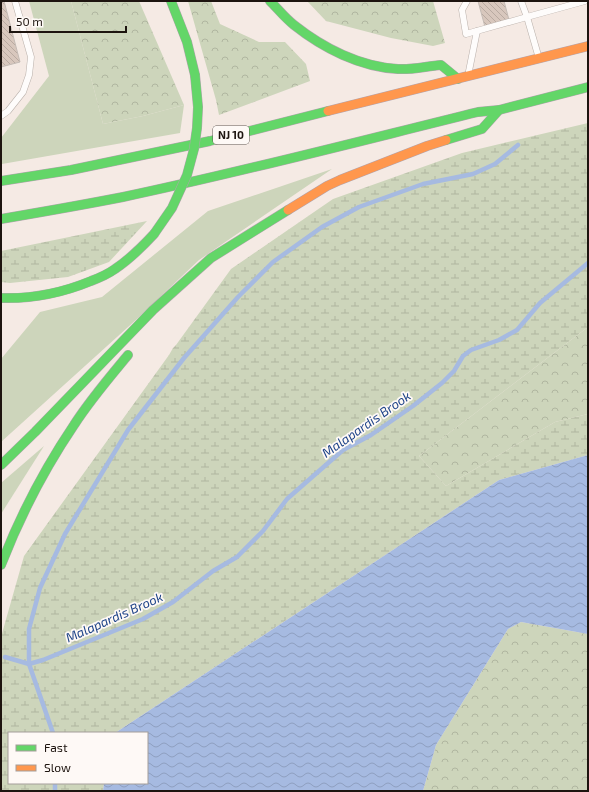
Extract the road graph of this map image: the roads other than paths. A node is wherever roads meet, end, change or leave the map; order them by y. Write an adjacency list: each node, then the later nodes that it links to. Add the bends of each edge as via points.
1 (15, 1): 14 (lane, via 30,57 29,75 23,92)
2 (171, 1): 18 (main road, bridge, via 187,42 195,75 198,107 194,149 187,175 172,208 154,234 139,249 96,280 40,297)
3 (270, 1): 11 (main road, via 310,37 338,53 364,63 399,69 441,65)
4 (467, 1): 8 (lane, via 462,10 466,34)
5 (521, 1): 7 (lane)
6 (585, 1): 7 (lane)
7 (527, 17): 8 (lane); 10 (lane)
8 (477, 31): 11 (lane)
9 (588, 46): 10 (main road, NJ 10)
10 (539, 59): 11 (main road, NJ 10)
11 (463, 77): 15 (main road, NJ 10, via 210,141)
12 (588, 87): 13 (main road)
13 (500, 110): 16 (main road, via 478,112 199,181); 17 (main road, via 482,129 427,146 340,180)
14 (1, 116)
15 (1, 182)
16 (1, 219)
17 (249, 234): 19 (main road); 21 (main road, via 211,258 153,310)
18 (1, 298)
19 (173, 304)
20 (132, 351): 22 (main road, via 99,390 46,469)
21 (1, 465)
22 (1, 565)

